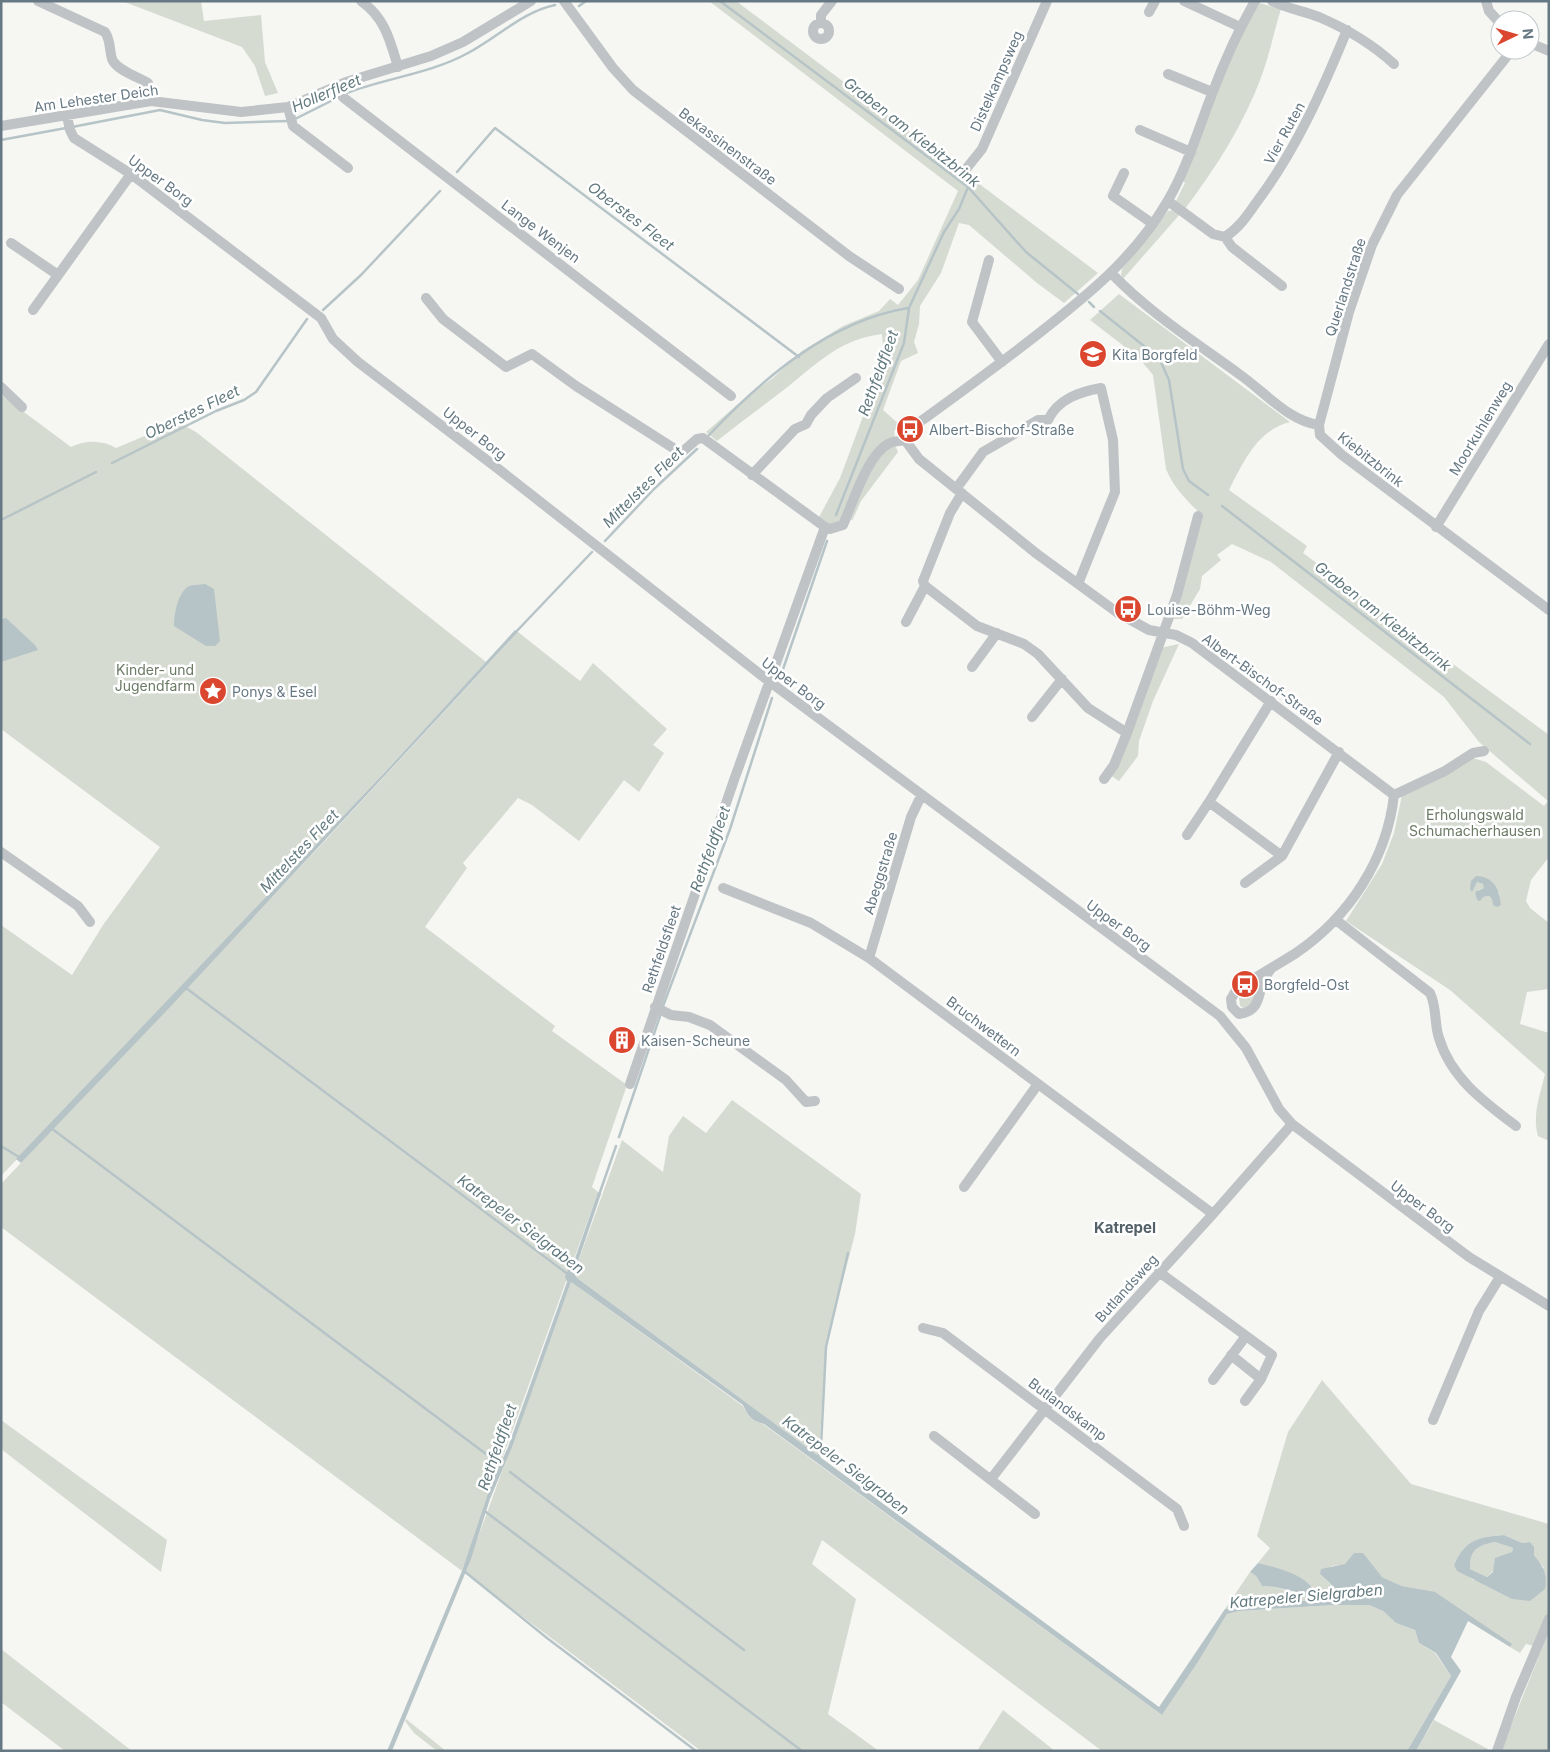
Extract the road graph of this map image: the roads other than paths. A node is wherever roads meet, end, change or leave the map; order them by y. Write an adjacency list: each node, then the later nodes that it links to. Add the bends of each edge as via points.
1 (38, 1): 21 (street, via 105,32 110,40 112,59 148,83)
2 (361, 1): 17 (street, via 376,13 385,26)
3 (531, 1): 17 (street, Am Lehester Deich, via 464,42)
4 (564, 1): 39 (street, Bekassinenstraße, via 633,90 798,218)
5 (832, 1): 12 (street, via 821,14)
6 (1047, 1): 28 (street, Distelkampsweg, via 982,149)
7 (1155, 1): 11 (street)
8 (1184, 1): 13 (street)
9 (1255, 1): 13 (street)
10 (1272, 1): 14 (street, via 1288,9 1318,16)
11 (1149, 12)
12 (821, 22)
13 (1240, 27): 19 (street)
14 (1347, 30): 16 (street, via 1372,44); 33 (street, Vier Ruten, via 1311,115 1283,164 1238,229)
15 (1504, 60): 48 (street, Querlandstraße, via 1397,195 1369,253 1349,312)
16 (1394, 64)
17 (398, 67): 20 (street, Am Lehester Deich)
18 (1168, 74): 19 (street)
19 (1212, 92): 26 (street)
20 (340, 93): 22 (street, Am Lehester Deich); 46 (street, Lange Wenjen)
21 (151, 101): 22 (street, Am Lehester Deich, via 241,112); 23 (street, Am Lehester Deich)
22 (288, 107): 27 (street, via 296,129)
23 (68, 124): 24 (street, Am Lehester Deich); 30 (street, Upper Borg, via 82,143)
24 (1, 126)
25 (1140, 130): 26 (street)
26 (1191, 152): 31 (street)
27 (348, 168)
28 (966, 169)
29 (1124, 173): 32 (street, via 1113,196)
30 (131, 174): 37 (street); 63 (street, Upper Borg, via 321,318 333,339 358,362)
31 (1168, 201): 32 (street); 33 (street, via 1213,234)
32 (1153, 224): 36 (street)
33 (1226, 236): 38 (street, via 1232,247)
34 (11, 243): 37 (street)
35 (989, 260): 43 (street, via 972,322)
36 (1112, 274): 43 (street); 48 (street, via 1152,311 1298,420)
37 (58, 275): 41 (street)
38 (1282, 286)
39 (899, 289)
40 (426, 298): 50 (street, via 443,319 506,367 532,354 576,386 681,452 703,438)
41 (33, 310)
42 (1548, 346): 54 (street, Moorkuhlenweg)
43 (1002, 362): 49 (street, via 910,429)
44 (856, 378): 50 (street, via 827,398 806,424 795,428)
45 (1, 387): 47 (street)
46 (731, 396)
47 (22, 407)
48 (1319, 425): 54 (street, Kiebitzbrink, via 1320,435 1325,441)
49 (907, 443): 51 (street, Albert-Bischof-Straße, via 919,459); 53 (street, via 890,443 880,450 865,473 843,525 830,529)
50 (752, 475): 53 (street)
51 (959, 491): 55 (street, Albert-Bischof-Straße); 55 (street, via 982,452 1038,420 1048,420 1054,407 1071,397 1101,388 1113,440 1115,492); 56 (street, via 923,581)
52 (1198, 516): 60 (street, via 1186,568)
53 (825, 527): 63 (street, Rethfeldsfleet)
54 (1436, 527): 57 (street, Kiebitzbrink)
55 (1078, 584): 60 (street, Albert-Bischof-Straße, via 1136,624)
56 (925, 586): 58 (street); 59 (street, via 977,626)
57 (1549, 610)
58 (906, 622)
59 (997, 632): 61 (street); 62 (street, via 1038,654)
60 (1163, 633): 64 (street, Albert-Bischof-Straße, via 1192,643); 66 (street)
61 (972, 668)
62 (1062, 679): 65 (street); 66 (street, via 1088,708)
63 (770, 682): 71 (street, Upper Borg); 82 (street, Rethfeldsfleet)
64 (1271, 701): 68 (street, Albert-Bischof-Straße); 72 (street)
65 (1032, 717)
66 (1127, 733): 69 (street, via 1114,765)
67 (1484, 751): 70 (street, via 1473,753)
68 (1339, 752): 70 (street, Albert-Bischof-Straße); 75 (street)
69 (1104, 779)
70 (1394, 795): 78 (street, via 1390,822 1370,872)
71 (921, 796): 80 (street, Abeggstraße, via 911,817); 84 (street, Upper Borg)
72 (1209, 802): 73 (street); 75 (street)
73 (1187, 835)
74 (1, 852): 79 (street, via 78,906)
75 (1282, 856): 76 (street)
76 (1245, 883)
77 (723, 888): 80 (street, Bruchwettern, via 811,923)
78 (1336, 920): 81 (street, via 1310,943); 89 (street, via 1430,993 1440,1041 1455,1070 1478,1097)
79 (90, 922)
80 (869, 958): 86 (street, Bruchwettern)
81 (1270, 969): 83 (street, via 1235,992); 83 (street, via 1260,986 1254,1009 1240,1014)
82 (655, 1007): 85 (street, Rethfeldsfleet); 87 (street, via 672,1016 690,1017 710,1026 786,1080 806,1102)
83 (1232, 1007): 84 (street)
84 (1220, 1016): 88 (street, Upper Borg, via 1246,1048 1279,1109)
85 (630, 1084)
86 (1038, 1084): 90 (street); 91 (street, Bruchwettern)
87 (815, 1101)
88 (1292, 1124): 91 (street, Butlandsweg); 93 (street, Upper Borg, via 1469,1258)
89 (1516, 1126)
90 (964, 1187)
91 (1213, 1214): 92 (street, Butlandsweg)
92 (1159, 1272): 96 (street); 101 (street, Butlandsweg, via 1100,1338)
93 (1500, 1277): 94 (street, Upper Borg); 102 (street, via 1479,1311)
94 (1549, 1306)
95 (924, 1328): 101 (street, Butlandskamp, via 943,1333)
96 (1246, 1336): 97 (street); 98 (street, via 1272,1355)
97 (1231, 1355): 98 (street); 99 (street)
98 (1261, 1379): 100 (street)
99 (1213, 1380)
100 (1245, 1401)
101 (1046, 1410): 104 (street, Butlandsweg); 106 (street, Butlandskamp, via 1177,1509)
102 (1433, 1420)
103 (934, 1436): 104 (street)
104 (991, 1479): 105 (street)
105 (1034, 1514)
106 (1184, 1526)
107 (1549, 1619): 108 (street)
108 (1497, 1751)

